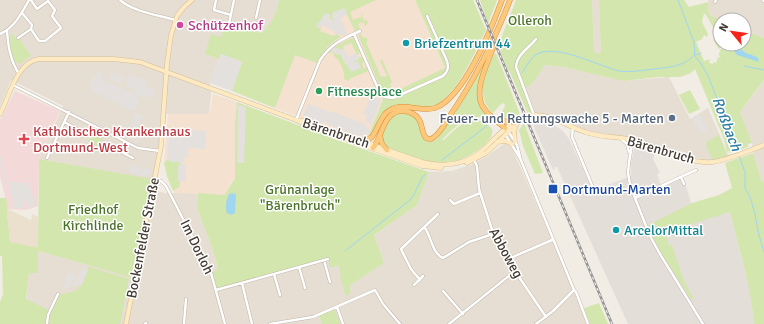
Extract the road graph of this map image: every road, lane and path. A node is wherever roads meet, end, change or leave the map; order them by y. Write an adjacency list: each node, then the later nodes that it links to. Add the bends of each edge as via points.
1 (30, 0): 9 (street); 15 (street, via 37,8 48,1 55,10 52,16 61,28 43,41 39,41)
2 (120, 0): 13 (street, via 132,8)
3 (192, 0): 13 (main road)
4 (216, 0): 10 (street, via 214,10)
5 (234, 0): 10 (street)
6 (260, 0): 12 (street)
7 (502, 0): 34 (highway, via 495,19 460,86 436,108 396,108 385,115)
8 (510, 0): 18 (highway)
9 (22, 13): 15 (street, via 32,25); 16 (street)
10 (231, 15): 14 (street)
11 (427, 16): 20 (street, via 447,61 447,72 393,98 384,97 380,93)
12 (256, 18)
13 (175, 20): 23 (main road, Bockenfelder Straße)
14 (229, 24)
15 (31, 29): 21 (street)
16 (7, 30): 19 (street); 24 (street, via 8,47)
17 (360, 31): 20 (street)
18 (497, 32): 30 (highway, via 479,94 482,106); 37 (highway, via 466,91 435,137 426,138 418,118 403,111 389,117)
19 (0, 34)
20 (354, 34): 29 (street, via 332,46 324,54)
21 (18, 38)
22 (536, 39): 28 (street, via 521,54 516,67)
23 (166, 72): 24 (main road, Bärenbruch, via 128,60 37,59 27,63); 29 (main road, Bärenbruch); 47 (main road, Bockenfelder Straße)
24 (19, 74): 25 (main road, Bärenbruch)
25 (13, 85): 26 (street); 27 (main road, Bärenbruch)
26 (69, 112): 31 (street); 47 (street, via 138,148)
27 (0, 114)
28 (534, 115): 32 (main road, Bärenbruch); 33 (main road, Bärenbruch, via 551,118)
29 (296, 120): 40 (main road, Bärenbruch); 44 (main road, Bärenbruch, via 310,127)
30 (496, 120): 32 (highway); 35 (highway)
31 (64, 122): 36 (street); 49 (street)
32 (515, 124): 35 (main road, Bärenbruch); 43 (main road)
33 (573, 127): 38 (main road, Bärenbruch, via 596,135); 56 (street, via 572,137)
34 (377, 130): 40 (highway, via 371,138); 44 (highway)
35 (506, 131): 41 (main road, Bärenbruch); 43 (street); 46 (main road, Bärenbruch, via 476,155 454,164 428,164)
36 (83, 132)
37 (380, 135): 44 (highway); 46 (highway)
38 (620, 138): 39 (main road, Bärenbruch); 48 (street, via 627,144)
39 (633, 140): 45 (main road, Bärenbruch, via 687,159 706,162 714,162); 48 (street)
40 (361, 141): 44 (main road, Bärenbruch)
41 (497, 142): 43 (main road); 51 (main road, Bärenbruch)
42 (104, 143): 50 (street)
43 (514, 143): 63 (street)
44 (373, 146): 46 (main road, Bärenbruch); 51 (main road, Bärenbruch, via 432,168 450,168)
45 (764, 146)
46 (387, 150)
47 (160, 152): 54 (main road, Bockenfelder Straße)
48 (630, 155): 58 (street, via 628,173)
49 (47, 158)
50 (133, 158)
51 (474, 160): 57 (street, Abboweg)
52 (696, 170): 53 (street)
53 (681, 177): 55 (street); 58 (street)
54 (155, 180): 76 (street, Im Dorloh, via 166,186 211,273); 88 (main road, Bockenfelder Straße)
55 (684, 184)
56 (594, 190)
57 (480, 193): 59 (street, via 454,204); 62 (street, Abboweg)
58 (635, 198): 98 (street, via 650,236)
59 (450, 200)
60 (438, 213): 61 (street)
61 (424, 228): 62 (street, via 439,256 443,258 469,242); 71 (street, via 401,251 410,269)
62 (493, 234): 65 (street, Abboweg)
63 (552, 240): 65 (street); 77 (street)
64 (328, 259): 66 (street)
65 (508, 259): 68 (street, Abboweg)
66 (324, 260): 67 (street); 72 (street)
67 (299, 267): 69 (street); 75 (street)
68 (515, 271): 83 (street); 84 (street, Abboweg)
69 (274, 274): 73 (street); 80 (street)
70 (423, 276): 71 (street)
71 (420, 280): 74 (street)
72 (330, 282)
73 (242, 283): 76 (street); 91 (street)
74 (414, 285)
75 (305, 288)
76 (216, 290): 90 (street, Im Dorloh)
77 (574, 290): 84 (street); 97 (street)
78 (443, 291): 83 (street)
79 (58, 294): 87 (street)
80 (280, 295)
81 (186, 299): 89 (street)
82 (336, 307): 85 (street); 93 (street); 94 (street, via 375,290)
83 (463, 314): 95 (street)
84 (546, 317): 96 (street)
85 (304, 318): 86 (street); 92 (street)
86 (304, 323)
87 (47, 324)
88 (126, 324)
89 (184, 324)
90 (225, 324)
91 (252, 324)
92 (270, 324)
93 (342, 324)
94 (400, 324)
95 (449, 324)
96 (536, 324)
97 (588, 324)
98 (704, 324)

